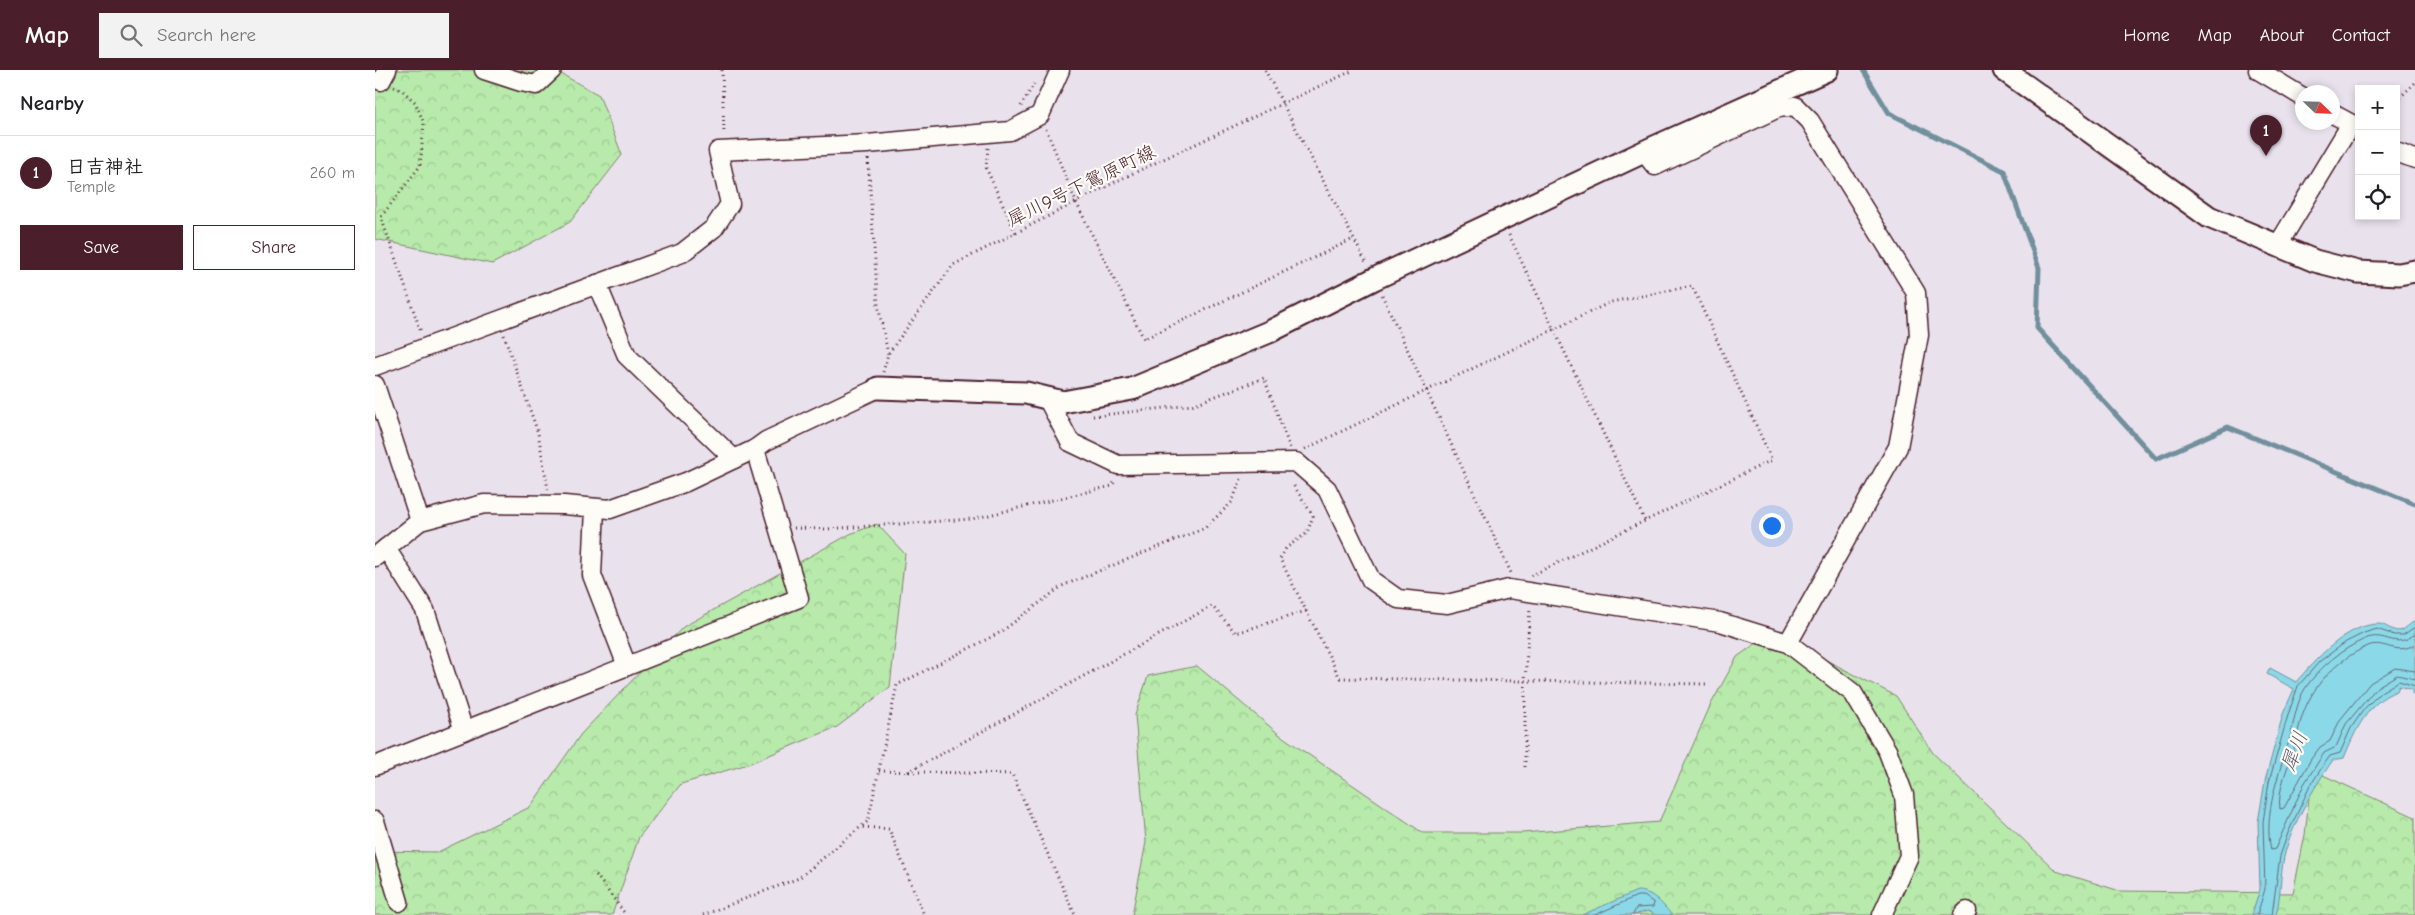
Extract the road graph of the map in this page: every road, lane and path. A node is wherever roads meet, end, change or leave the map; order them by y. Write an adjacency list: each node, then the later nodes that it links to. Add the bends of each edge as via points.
1 (484, 70): 2 (street, via 536,85)
2 (552, 70)
3 (722, 70): 22 (path)
4 (1060, 70): 17 (street)
5 (1265, 70): 15 (path)
6 (1354, 70): 15 (path, 犀川9号下鴛原町線)
7 (1827, 70): 23 (street)
8 (2004, 70): 30 (street, via 2209,217)
9 (2258, 70): 13 (street)
10 (384, 76): 35 (path, via 415,102 424,123 420,166 381,217)
11 (1038, 77): 16 (path, via 1022,106)
12 (2415, 83): 14 (path)
13 (2295, 92)
14 (2400, 97)
15 (1282, 105): 26 (path, 犀川9号下鴛原町線); 29 (path)
16 (1015, 110)
17 (1040, 115): 20 (street, via 1010,131); 26 (path)
18 (2340, 118): 19 (street)
19 (2355, 126): 30 (street)
20 (989, 133): 21 (street); 28 (path, via 986,168)
21 (867, 144): 22 (street); 36 (path, via 877,305)
22 (724, 150): 33 (street, via 718,150 730,204 714,228 682,253)
23 (1647, 151): 27 (street); 58 (street, via 1655,166 1778,108 1795,106 1809,121 1916,293 1919,336 1898,447)
24 (2400, 153): 25 (street)
25 (2415, 159)
26 (1076, 202): 28 (path, 犀川9号下鴛原町線); 29 (path, via 1144,339)
27 (1502, 220): 32 (street); 51 (path)
28 (1016, 232): 36 (path, 犀川9号下鴛原町線, via 953,265)
29 (1353, 239): 32 (path)
30 (2277, 245): 31 (street, via 2315,261 2359,272 2399,274)
31 (2415, 271)
32 (1375, 279): 40 (path); 41 (street, via 1269,332 1132,389 1063,402)
33 (597, 284): 34 (street); 44 (street, via 627,356)
34 (499, 320): 35 (street); 49 (path, via 538,433)
35 (426, 347): 37 (street)
36 (888, 354): 39 (path, 犀川9号下鴛原町線)
37 (375, 366)
38 (375, 386): 52 (street)
39 (878, 388): 41 (street, via 979,390 1026,393); 43 (street)
40 (1425, 391): 46 (path, via 1301,451); 51 (path, via 1611,302 1692,286 1772,460); 55 (path)
41 (1047, 398): 47 (street, via 1070,442)
42 (1086, 417): 46 (path, via 1193,405 1264,378)
43 (755, 449): 44 (street); 53 (street)
44 (734, 459): 50 (street, via 653,495 610,509)
45 (1248, 462): 46 (street); 47 (street); 65 (path, via 1232,502 1205,528 1062,586 1001,632 897,685)
46 (1296, 462): 55 (street, via 1327,488 1371,580 1399,598 1447,604)
47 (1123, 465): 53 (path, via 1112,486 972,519 826,529)
48 (1294, 486): 57 (path, via 1313,516 1307,533 1286,548 1280,559)
49 (550, 505): 50 (street); 52 (street, via 484,504)
50 (595, 508): 59 (street, via 592,575)
51 (1645, 520): 55 (path)
52 (420, 521): 54 (street)
53 (778, 527): 59 (street, via 799,598)
54 (381, 552): 62 (street, via 425,610)
55 (1512, 586): 56 (street)
56 (1531, 593): 58 (street, via 1720,622); 60 (path)
57 (1306, 611): 60 (path, via 1340,678); 66 (path, via 1236,633 1212,606)
58 (1788, 643): 75 (street, via 1853,693 1888,752 1904,795 1909,856)
59 (627, 666): 62 (street)
60 (1525, 682): 61 (path); 64 (path)
61 (1706, 684)
62 (464, 731): 63 (street)
63 (375, 766)
64 (1525, 767)
65 (879, 772): 66 (path); 68 (path, via 868,821)
66 (908, 772): 74 (path, via 1012,774)
67 (375, 821): 70 (street)
68 (862, 826): 72 (path, via 799,878); 73 (path, via 889,829)
69 (596, 875): 71 (path)
70 (399, 902)
71 (626, 915)
72 (703, 915)
73 (925, 915)
74 (1075, 915)
75 (1882, 915)

